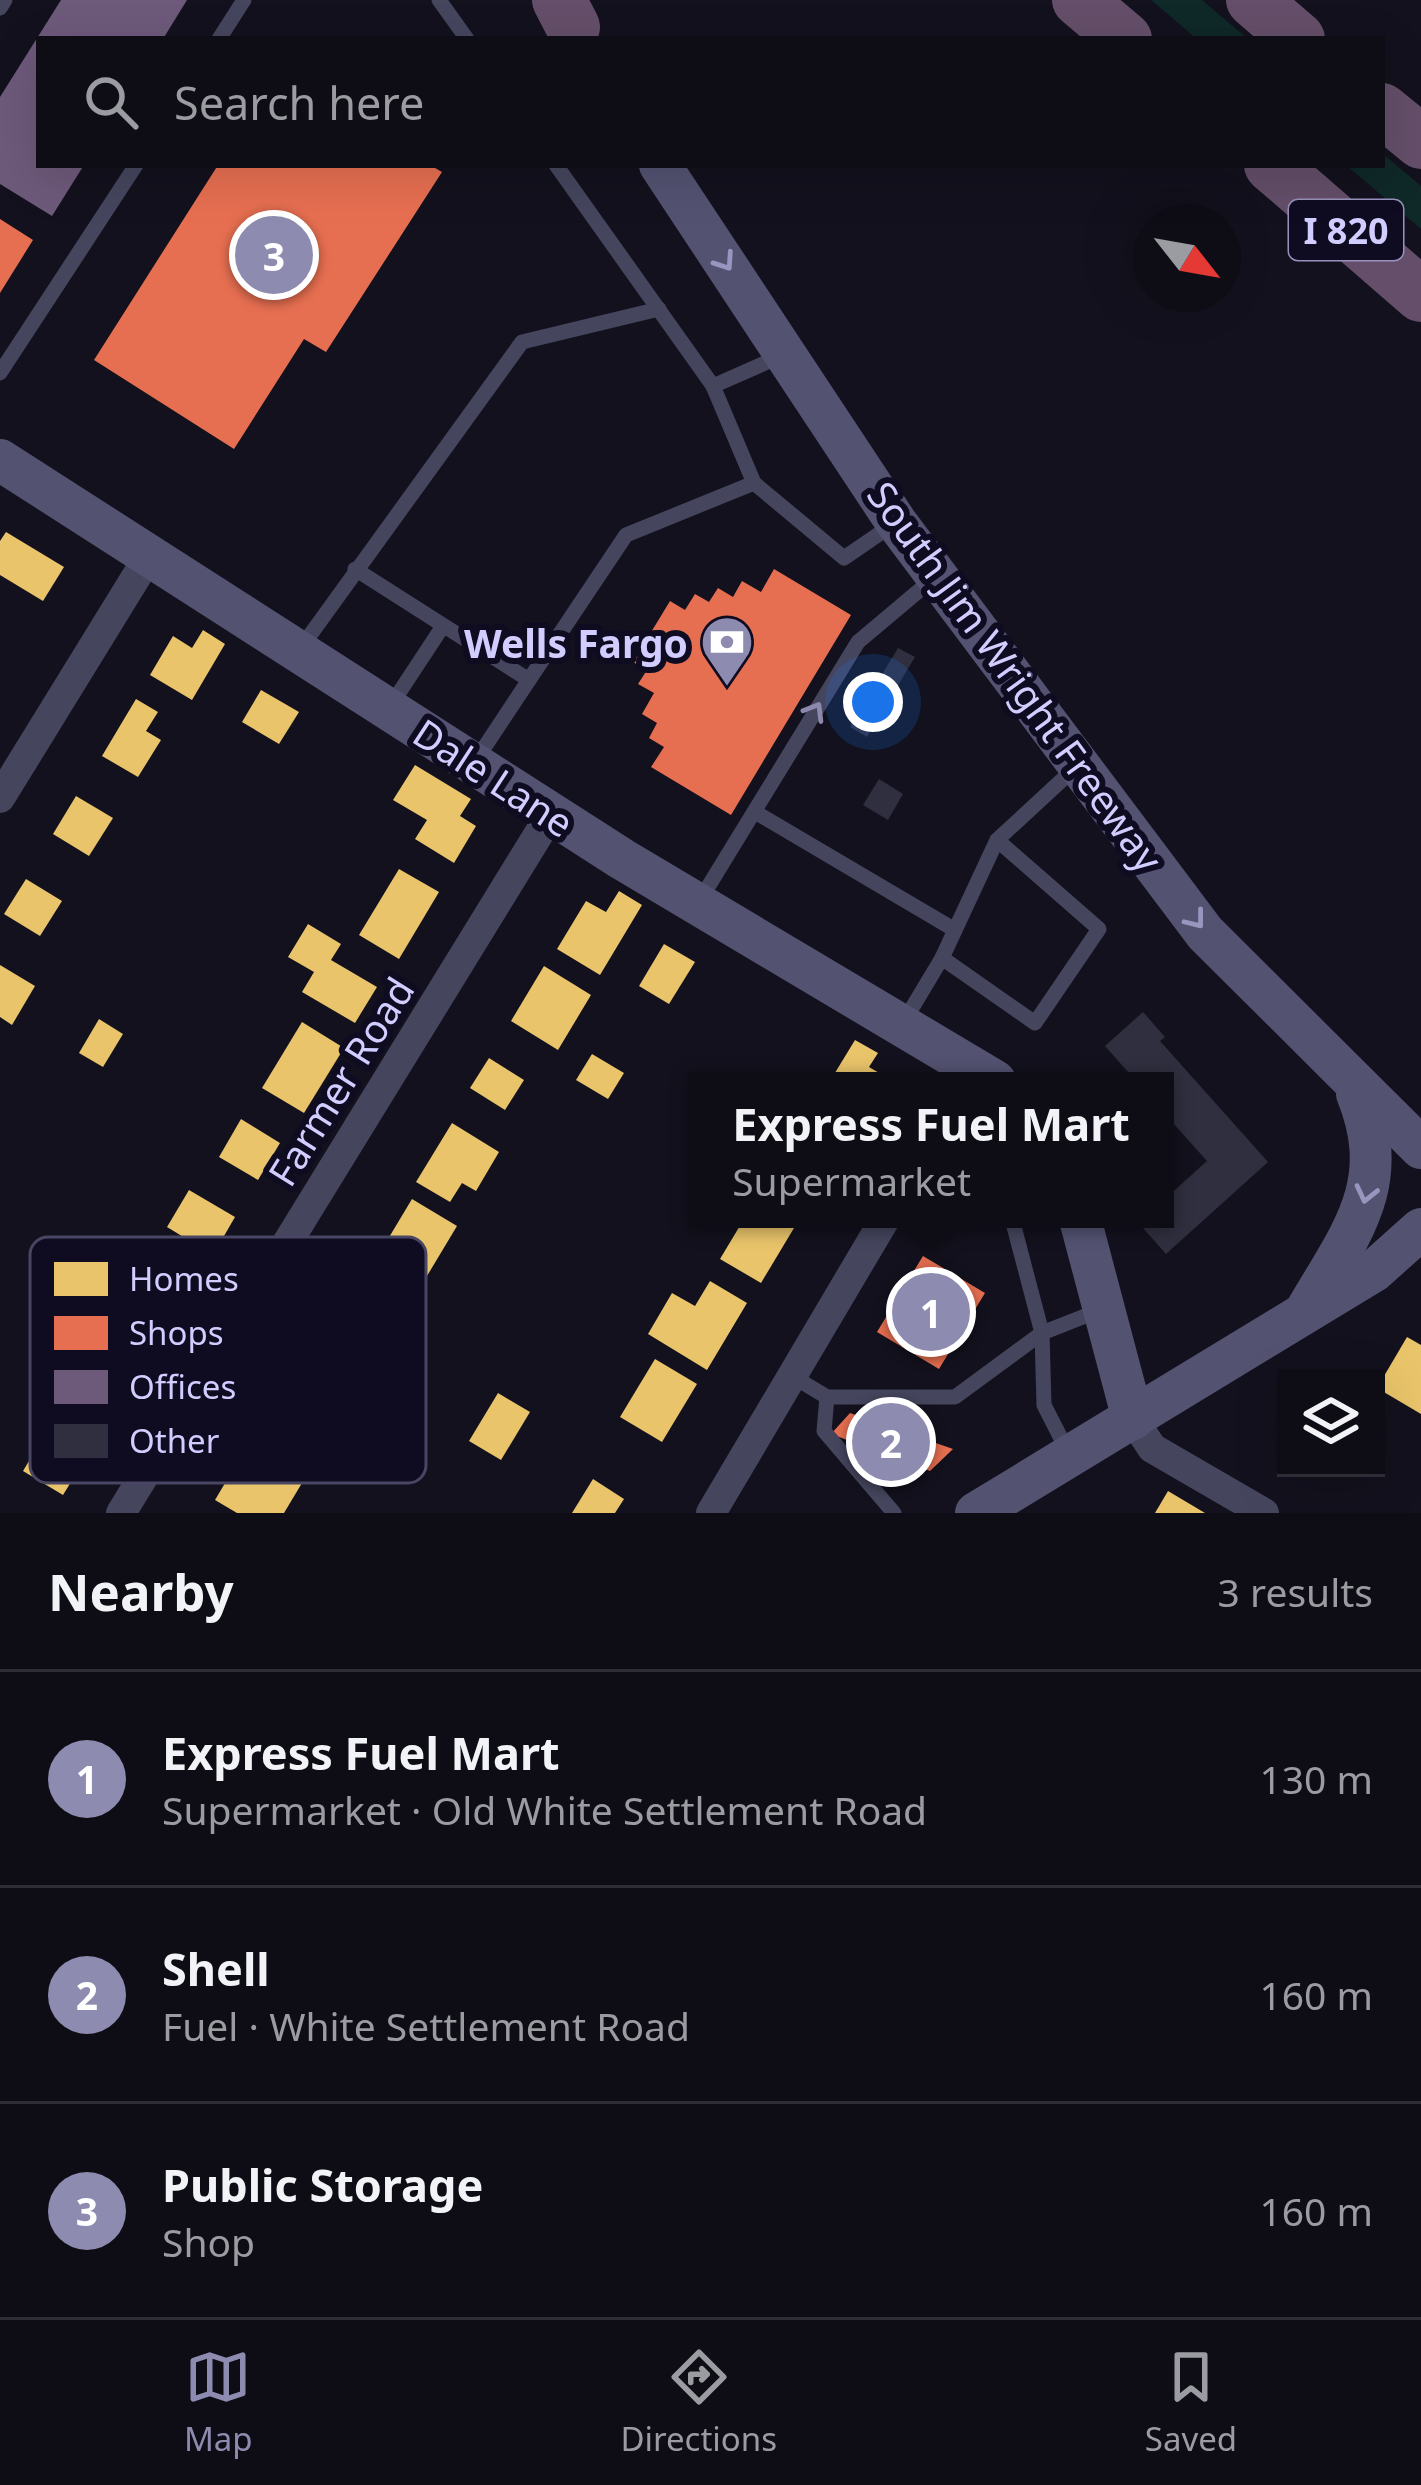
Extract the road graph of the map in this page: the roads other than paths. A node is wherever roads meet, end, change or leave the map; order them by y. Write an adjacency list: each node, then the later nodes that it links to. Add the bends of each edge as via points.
1 (5, 0): 6 (lane)
2 (244, 0): 7 (lane)
3 (439, 0): 8 (lane)
4 (1079, 0): 9 (highway)
5 (1253, 0): 10 (highway)
6 (0, 8)
7 (221, 36)
8 (465, 36)
9 (1121, 36)
10 (1295, 36)
11 (1385, 112): 12 (highway)
12 (1421, 142)
13 (134, 168): 20 (lane)
14 (558, 168): 18 (lane)
15 (662, 168): 19 (main road, South Jim Wright Freeway, one-way to 19)
16 (1274, 168): 17 (highway, I 820)
17 (1421, 295)
18 (658, 309): 21 (lane); 26 (lane, via 522,342)
19 (786, 353): 21 (lane); 24 (main road, South Jim Wright Freeway)
20 (0, 373)
21 (713, 386): 23 (lane)
22 (0, 460): 25 (main road, Dale Lane)
23 (754, 483): 24 (lane, via 844,558); 30 (lane, via 626,535)
24 (896, 522): 27 (main road, South Jim Wright Freeway)
25 (149, 556): 29 (main road, Dale Lane); 34 (street)
26 (355, 569): 28 (lane); 29 (lane)
27 (936, 576): 33 (main road, South Jim Wright Freeway); 35 (lane, one-way to 27, via 858,642)
28 (443, 626): 30 (lane); 31 (lane)
29 (298, 652): 31 (main road, Dale Lane)
30 (529, 680): 32 (lane)
31 (388, 709): 32 (main road, Dale Lane)
32 (473, 764): 36 (main road, Dale Lane)
33 (1078, 765): 37 (lane); 43 (main road, South Jim Wright Freeway, one-way to 43, via 1205,933)
34 (0, 798)
35 (755, 812): 38 (lane); 39 (lane)
36 (551, 814): 38 (main road, Dale Lane); 49 (street, Farmer Road)
37 (997, 840): 39 (lane); 40 (lane, via 1099,929 1035,1023)
38 (698, 904): 41 (main road, Dale Lane)
39 (955, 930): 40 (lane)
40 (942, 958): 41 (lane)
41 (903, 1023): 42 (main road, Dale Lane)
42 (973, 1072)
43 (1352, 1082): 44 (main road, South Jim Wright Freeway); 53 (main road, one-way to 53, via 1374,1144 1367,1201)
44 (1421, 1148)
45 (880, 1228): 55 (street)
46 (1014, 1228): 54 (lane)
47 (1082, 1228): 52 (main road)
48 (1421, 1229): 51 (main road)
49 (291, 1237)
50 (1421, 1264): 51 (main road)
51 (1355, 1282): 53 (main road)
52 (1103, 1309): 54 (lane); 57 (main road)
53 (1304, 1314): 57 (main road)
54 (1042, 1333): 56 (lane, via 955,1397); 58 (lane, via 1044,1405)
55 (792, 1376): 56 (lane); 61 (street)
56 (827, 1396): 62 (lane, via 824,1431)
57 (1132, 1419): 58 (main road); 64 (street, via 1152,1448)
58 (1070, 1457): 63 (main road)
59 (139, 1483): 60 (street, Farmer Road)
60 (121, 1513)
61 (711, 1513)
62 (894, 1513)
63 (976, 1513)
64 (1264, 1513)

